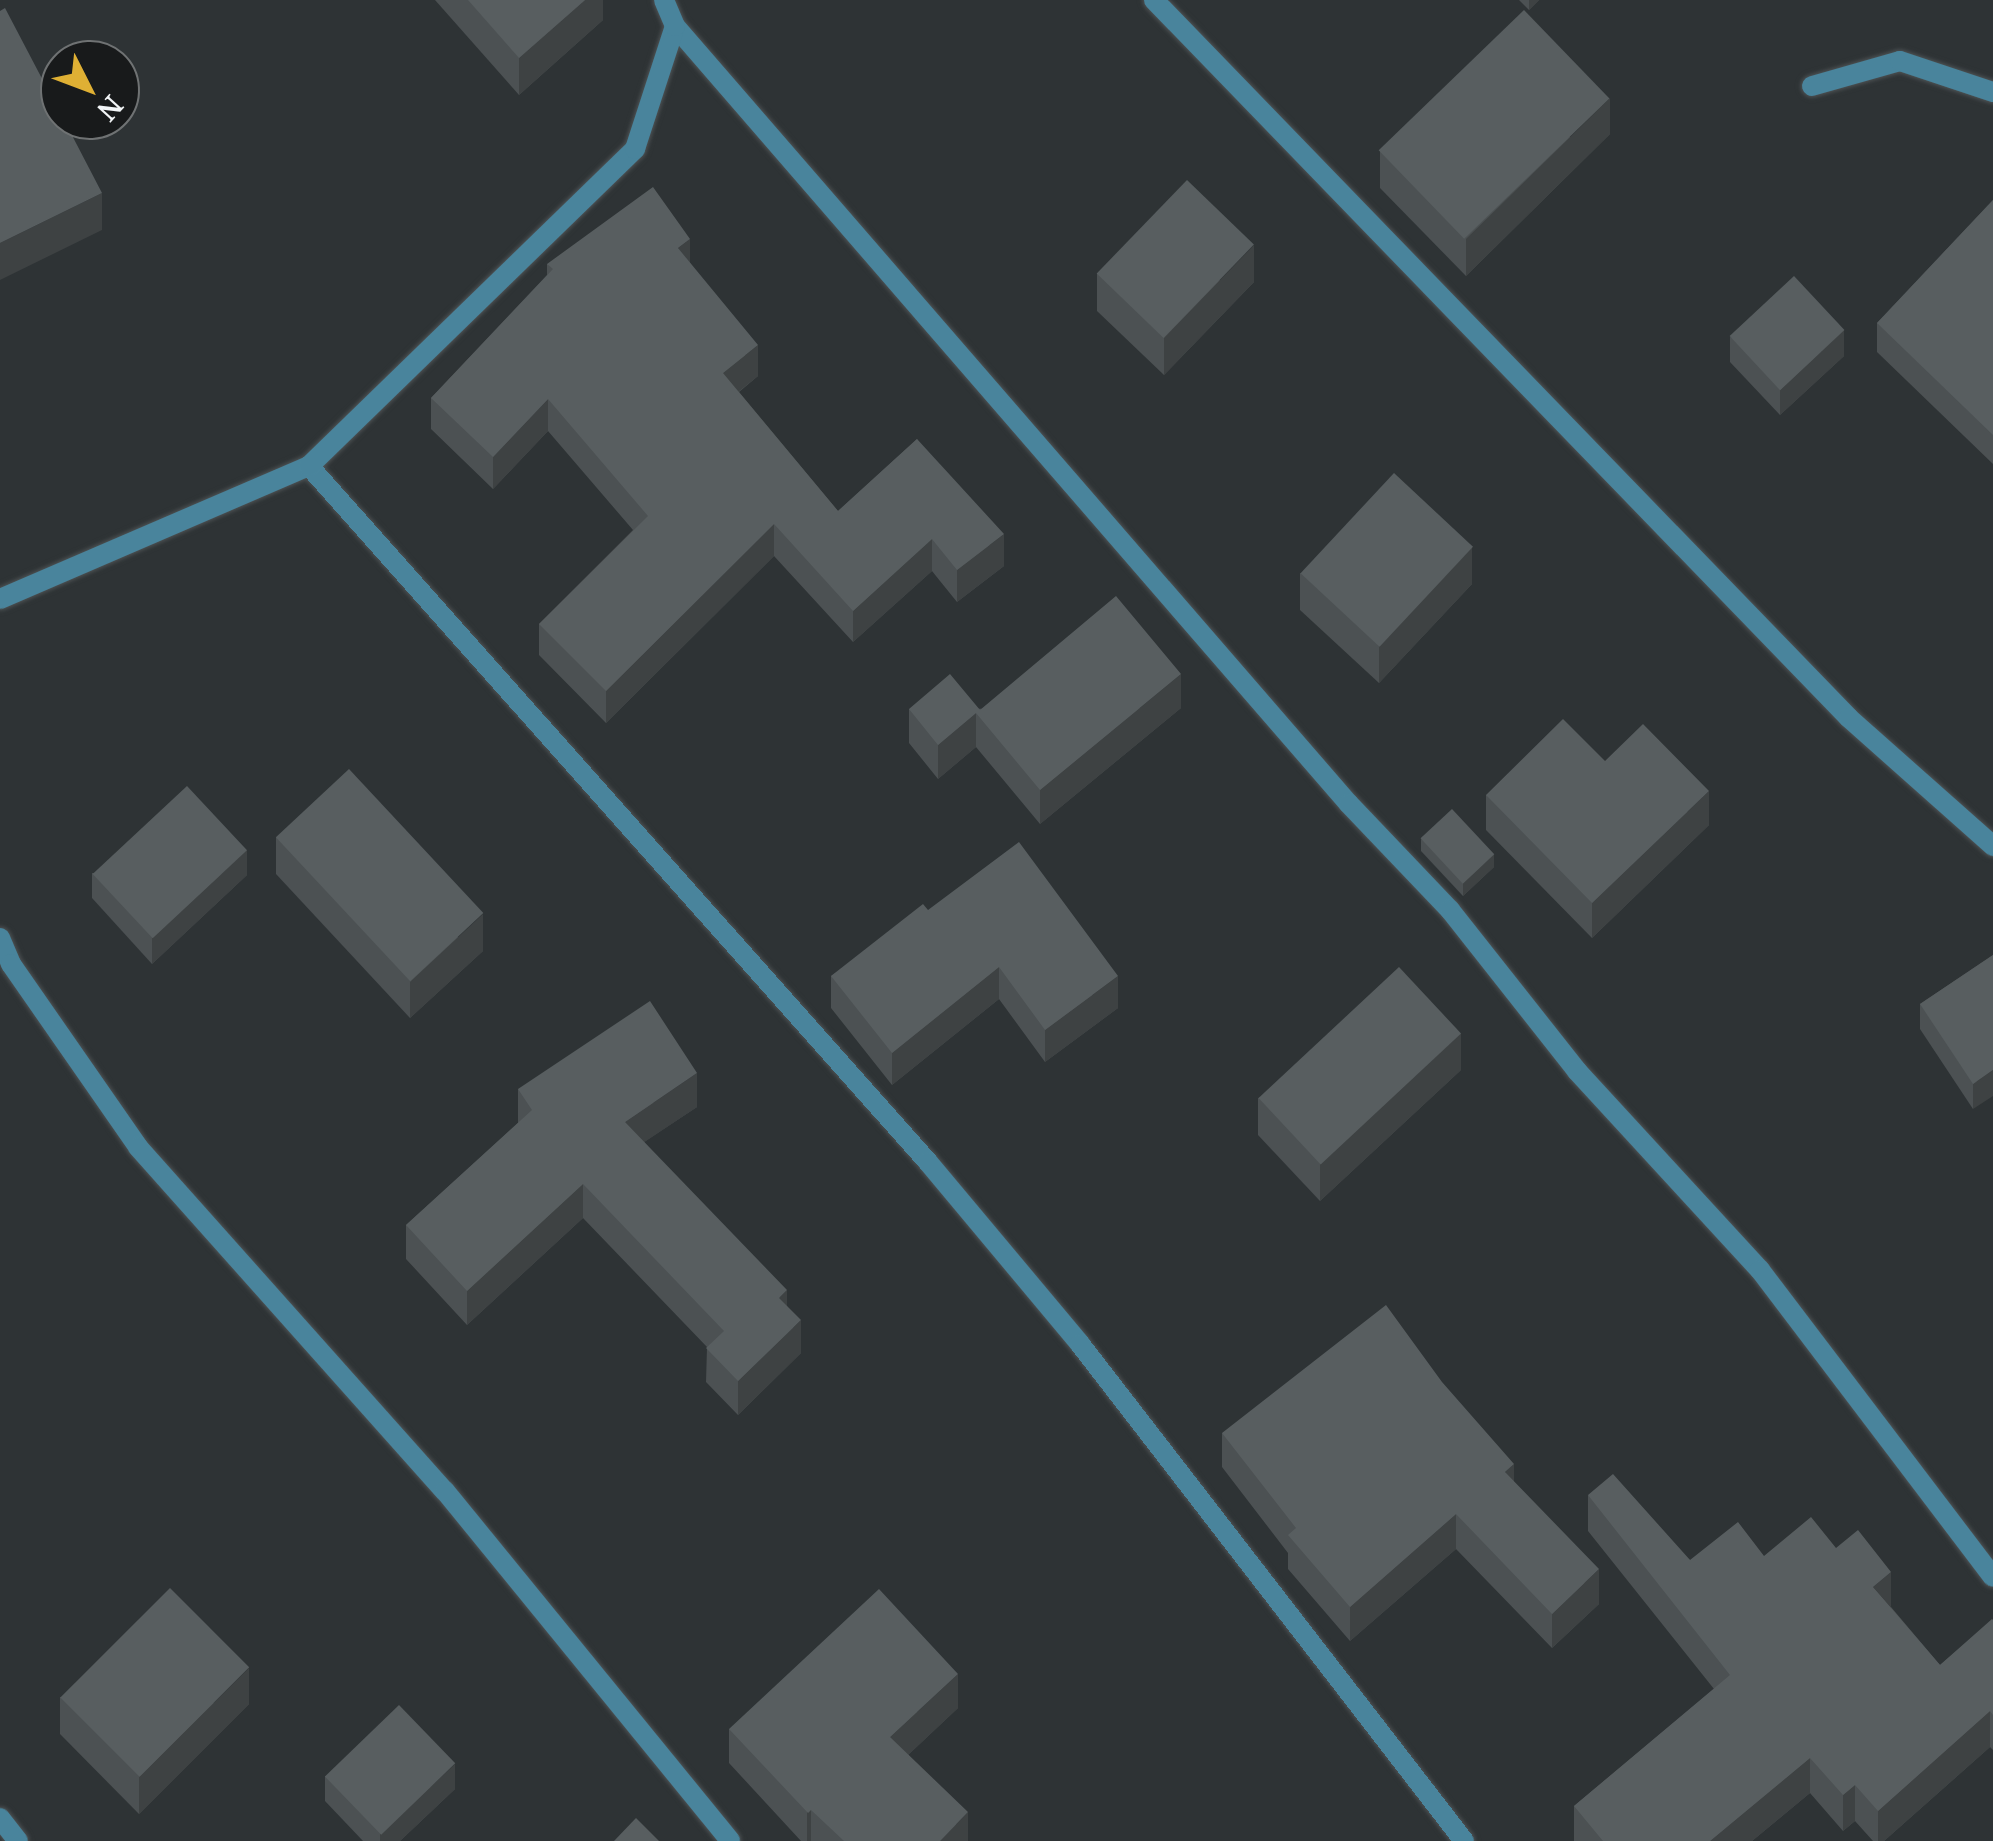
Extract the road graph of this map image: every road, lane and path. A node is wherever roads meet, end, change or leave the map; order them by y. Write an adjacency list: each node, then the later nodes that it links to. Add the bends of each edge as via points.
1 (664, 0): 3 (street)
2 (1154, 0): 8 (street, via 1849,718)
3 (675, 26): 6 (street, via 635,149); 10 (street, via 1349,804 1450,910 1577,1072 1760,1270)
4 (1812, 86): 5 (street, via 1900,60)
5 (1993, 92)
6 (310, 466): 7 (street); 14 (street, via 928,1162 1080,1344)
7 (0, 600)
8 (1993, 846)
9 (0, 938): 13 (street, via 11,964 138,1147 445,1492)
10 (1993, 1577)
11 (0, 1818): 12 (street)
12 (18, 1841)
13 (730, 1841)
14 (1464, 1841)

